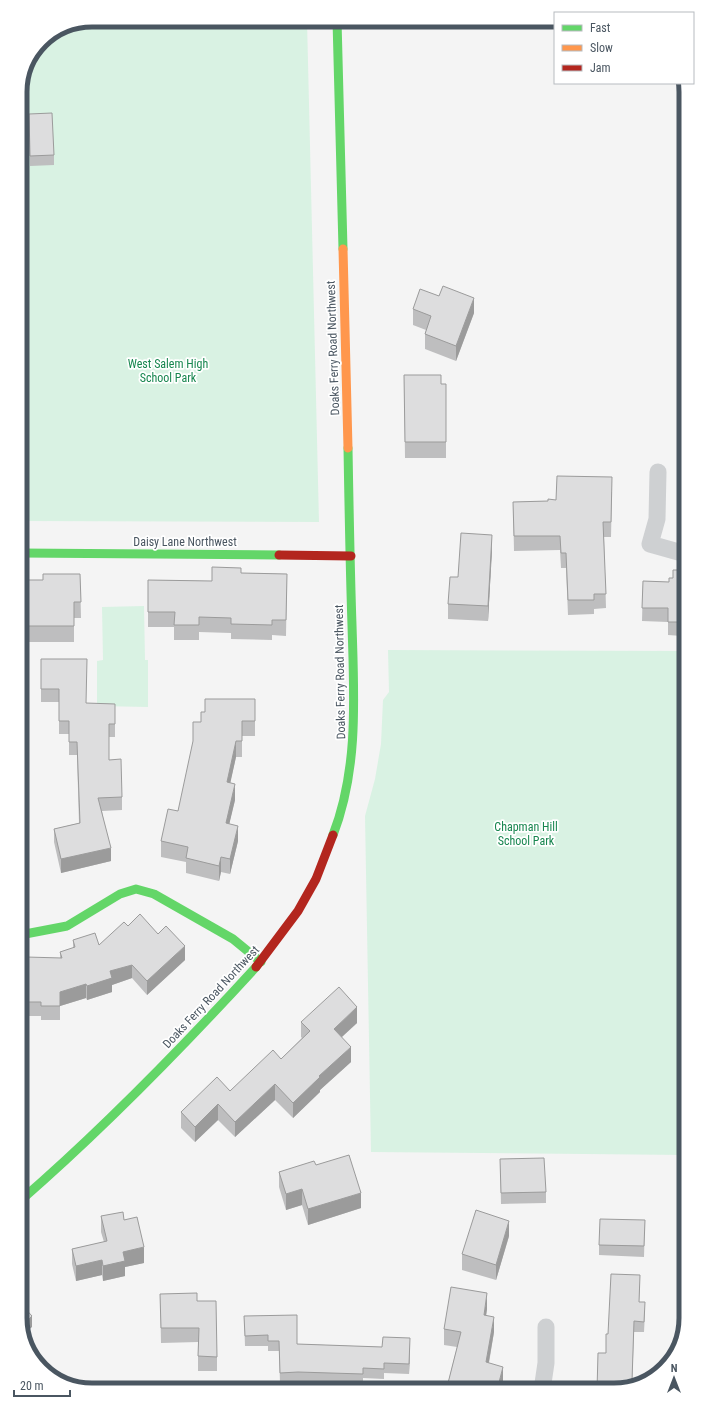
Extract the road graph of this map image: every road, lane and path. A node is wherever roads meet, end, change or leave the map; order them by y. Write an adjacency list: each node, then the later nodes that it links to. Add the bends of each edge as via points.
1 (337, 27): 5 (main road, Doaks Ferry Road Northwest)
2 (658, 472): 3 (street, via 658,519 650,544)
3 (679, 552)
4 (27, 553): 5 (main road, Daisy Lane Northwest)
5 (350, 556): 7 (main road, Doaks Ferry Road Northwest, via 353,744 348,782 335,830 316,878 298,911)
6 (27, 934): 7 (main road, via 67,926 120,894 136,890 154,894 233,939)
7 (261, 962): 8 (main road, Doaks Ferry Road Northwest, via 187,1042)
8 (27, 1195)
9 (546, 1327): 10 (street)
10 (543, 1383)

